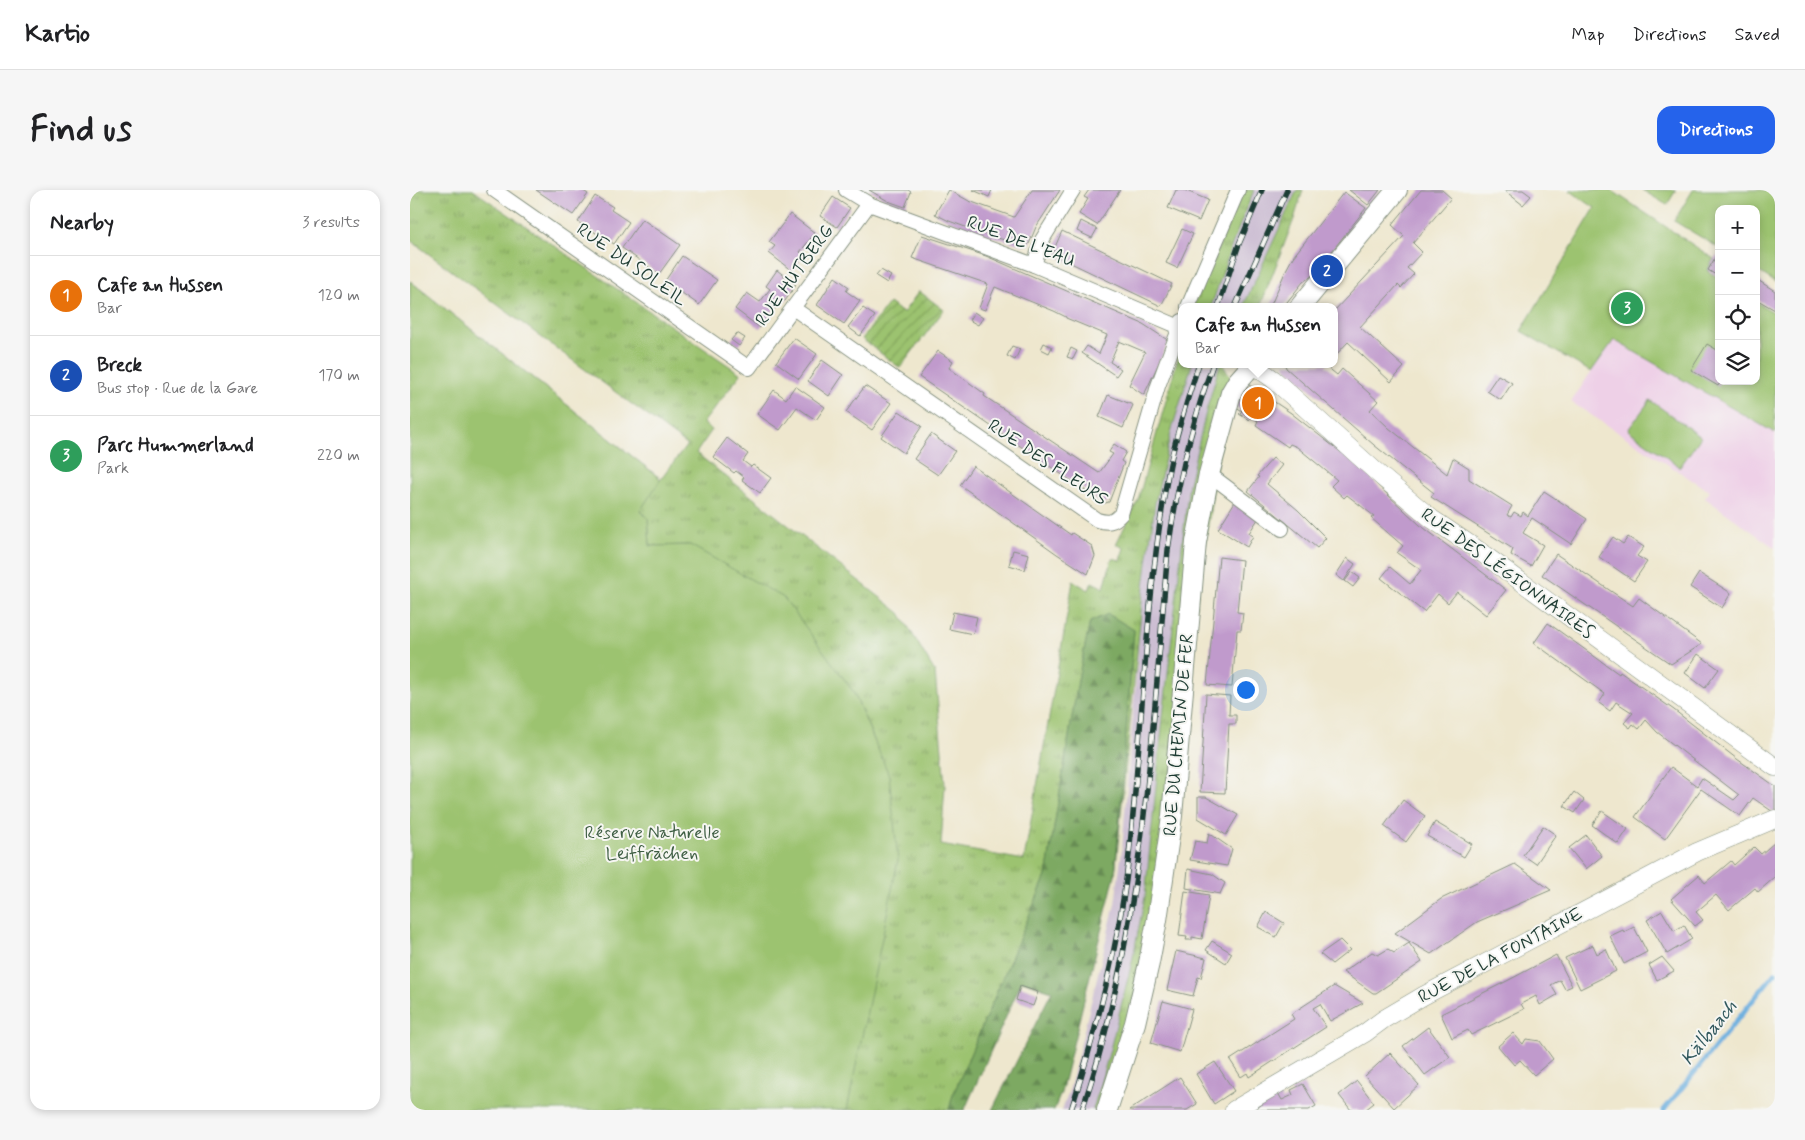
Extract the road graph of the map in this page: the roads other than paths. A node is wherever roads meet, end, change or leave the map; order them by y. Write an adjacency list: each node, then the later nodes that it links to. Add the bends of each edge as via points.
1 (494, 190): 13 (street, RUE DU SOLEIL)
2 (846, 190): 6 (street, RUE DE L'EAU)
3 (1073, 190): 7 (street, via 1042,240)
4 (1238, 190): 8 (street)
5 (1397, 190): 9 (main road)
6 (869, 204): 7 (street, RUE DE L'EAU); 10 (street, RUE HUTBERG)
7 (1034, 265): 11 (street, RUE DE L'EAU)
8 (1190, 303)
9 (1303, 303)
10 (793, 308): 12 (street, RUE DES FLEURS, via 1096,520 1106,523 1115,521 1121,514 1158,386); 13 (street, RUE HUTBERG)
11 (1178, 324)
12 (1178, 333)
13 (749, 368)
14 (1249, 368): 16 (main road, RUE DU CHEMIN DE FER, via 1231,393)
15 (1258, 368): 18 (street, RUE DES LÉGIONNAIRES, via 1432,519)
16 (1209, 474): 17 (street); 20 (main road, RUE DU CHEMIN DE FER, via 1192,567 1172,816 1157,920 1135,1023)
17 (1282, 529)
18 (1775, 767)
19 (1775, 820): 21 (street, RUE DE LA FONTAINE, via 1697,852 1423,996)
20 (1107, 1110)
21 (1234, 1110)

